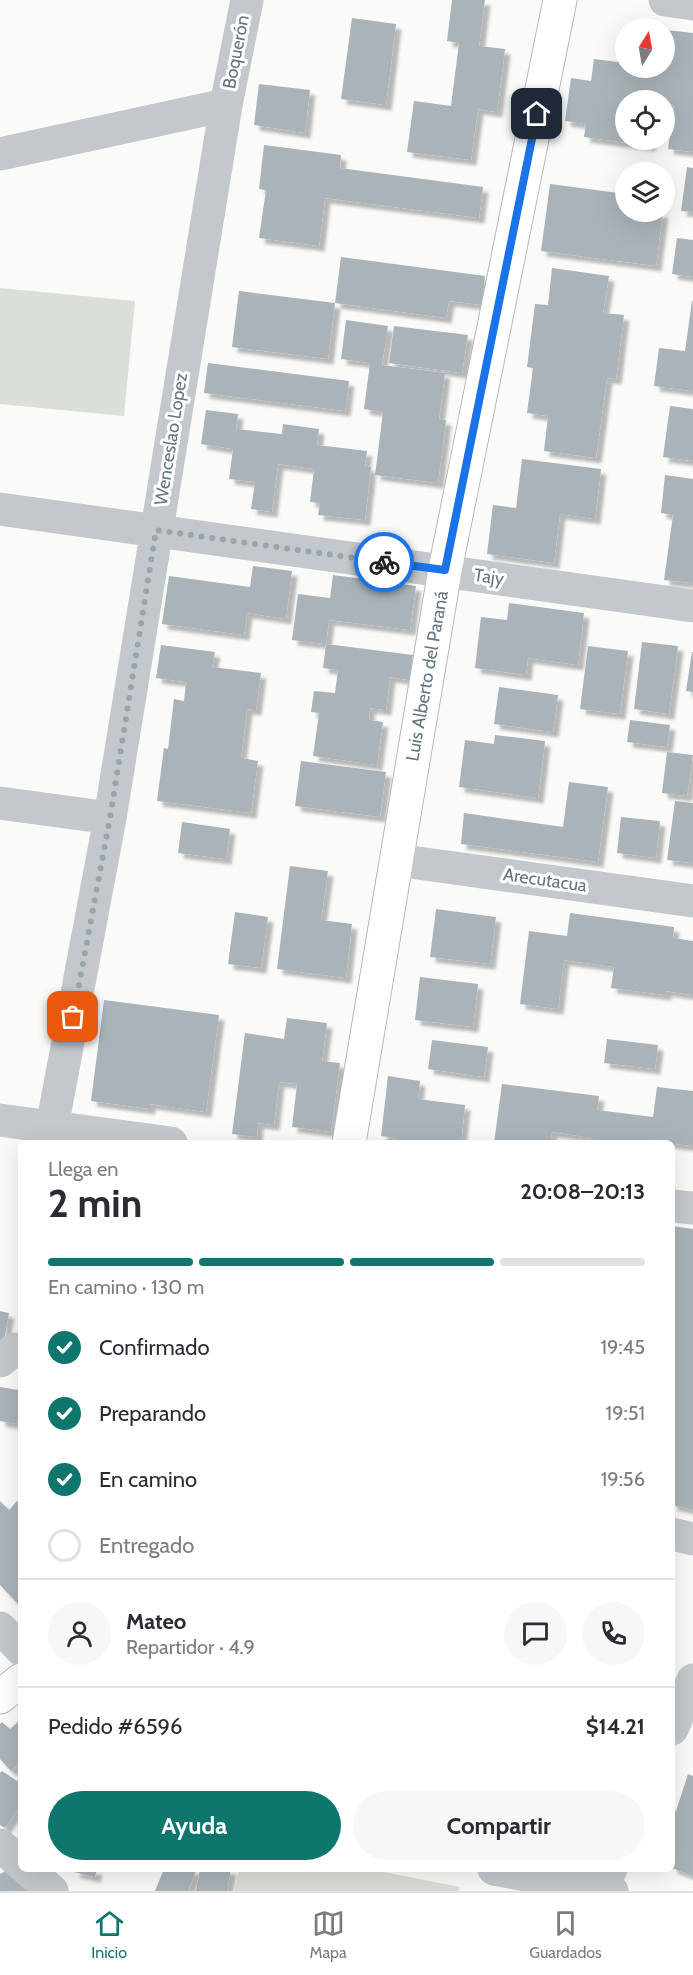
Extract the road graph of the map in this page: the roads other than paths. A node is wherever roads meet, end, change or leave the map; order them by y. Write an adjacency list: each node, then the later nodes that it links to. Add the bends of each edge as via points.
1 (247, 0): 5 (street, Boquerón)
2 (560, 0): 9 (main road, Luis Alberto del Paraná)
3 (665, 0): 4 (street)
4 (693, 4)
5 (226, 105): 6 (street); 8 (street, Wenceslao Lopez)
6 (0, 154)
7 (0, 508): 8 (street, Tajy)
8 (156, 530): 9 (street, Tajy); 12 (street, Wenceslao Lopez)
9 (445, 570): 10 (street, Tajy); 13 (main road, Luis Alberto del Paraná)
10 (693, 606)
11 (0, 803): 12 (street)
12 (110, 818): 16 (street, Wenceslao Lopez)
13 (396, 860): 14 (street, Arecutacua); 18 (main road, Luis Alberto del Paraná)
14 (693, 901)
15 (0, 1120): 16 (street)
16 (52, 1128): 17 (street)
17 (147, 1140)
18 (350, 1140)
19 (675, 1206): 20 (street)
20 (693, 1208)
21 (675, 1535): 22 (street)
22 (693, 1539)
23 (0, 1629): 24 (street)
24 (18, 1646)
25 (693, 1680): 28 (street)
26 (18, 1682): 27 (main road)
27 (0, 1697)
28 (675, 1722)
29 (0, 1845): 30 (street)
30 (18, 1861)
31 (30, 1872): 34 (street)
32 (515, 1872): 33 (street)
33 (607, 1885)
34 (52, 1891)

